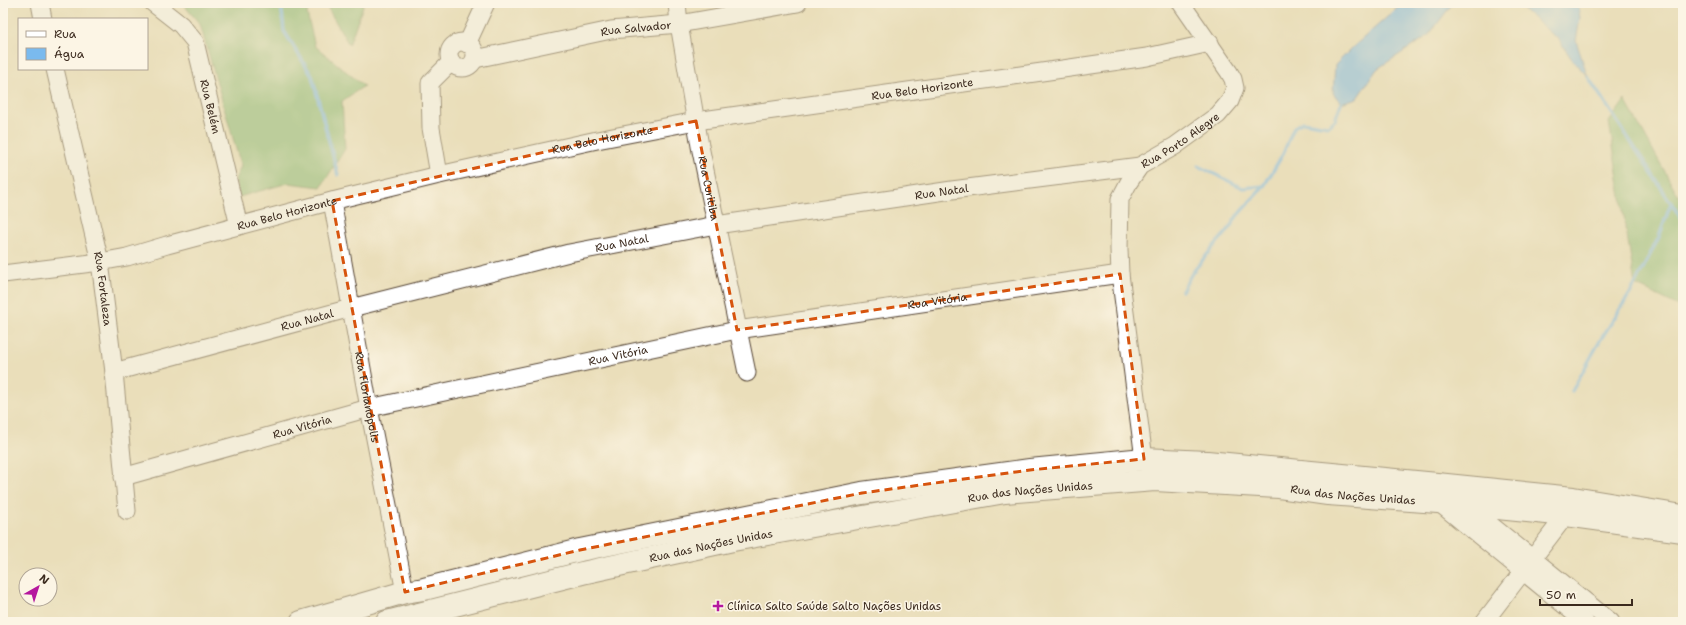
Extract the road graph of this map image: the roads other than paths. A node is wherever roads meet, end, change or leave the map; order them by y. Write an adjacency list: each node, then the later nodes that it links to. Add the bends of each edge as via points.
1 (40, 3): 7 (street)
2 (153, 3): 19 (street, Rua Belém, via 181,25 195,42)
3 (486, 3): 10 (street)
4 (678, 3): 8 (street, Rua Curitiba)
5 (798, 3): 8 (street, Rua Salvador)
6 (1181, 3): 9 (street, Rua Porto Alegre)
7 (43, 18)
8 (679, 24): 11 (street, Rua Salvador, via 611,30); 14 (street, Rua Curitiba)
9 (1210, 43): 14 (street, Rua Belo Horizonte, via 1147,57); 15 (street, Rua Porto Alegre, via 1233,79 1235,88 1230,101 1218,115 1194,133)
10 (467, 44): 11 (street, via 475,52); 12 (street, via 458,42 452,46 449,52)
11 (475, 59): 12 (street, via 472,65 465,68 458,68)
12 (451, 62): 16 (street, via 430,83 431,128)
13 (55, 70): 20 (street, Rua Fortaleza)
14 (696, 121): 16 (street, Rua Belo Horizonte); 18 (street, Rua Curitiba)
15 (1140, 166): 18 (street, Rua Natal, via 952,190); 22 (street, Rua Porto Alegre, via 1120,199)
16 (439, 175): 17 (street, Rua Belo Horizonte)
17 (332, 201): 19 (street, Rua Belo Horizonte); 23 (street, Rua Florianópolis)
18 (716, 225): 23 (street, Rua Natal, via 569,252); 24 (street, Rua Curitiba)
19 (239, 226): 20 (street, Rua Belo Horizonte)
20 (100, 262): 21 (street, Rua Belo Horizonte); 25 (street, Rua Fortaleza)
21 (3, 274)
22 (1120, 274): 24 (street, Rua Vitória); 28 (street, Rua Porto Alegre)
23 (351, 308): 25 (street, Rua Natal); 27 (street, Rua Florianópolis)
24 (738, 330): 26 (street, Rua Curitiba); 27 (street, Rua Vitória)
25 (114, 372): 30 (street, Rua Fortaleza)
26 (746, 373)
27 (369, 408): 30 (street, Rua Vitória); 41 (street, Rua Florianópolis)
28 (1144, 459): 29 (main road, Rua das Nações Unidas); 32 (main road, Rua das Nações Unidas, via 1207,462)
29 (1030, 470): 31 (main road, via 1042,474 1044,480 1038,484); 38 (main road, Rua das Nações Unidas, via 862,493)
30 (123, 476): 34 (street, Rua Fortaleza)
31 (1005, 492): 32 (main road, Rua das Nações Unidas, via 1155,480 1278,487 1328,494); 40 (main road, Rua das Nações Unidas, via 733,540)
32 (1438, 493): 33 (main road); 39 (street)
33 (1464, 496): 35 (main road); 36 (main road, via 1573,498); 39 (street)
34 (128, 512)
35 (1566, 515): 37 (main road); 39 (street)
36 (1683, 516)
37 (1683, 531)
38 (580, 550): 40 (main road, via 577,566); 41 (main road, Rua das Nações Unidas)
39 (1528, 566): 45 (street); 46 (street); 47 (street)
40 (582, 573): 42 (main road, Rua das Nações Unidas)
41 (405, 592): 43 (main road, Rua das Nações Unidas)
42 (430, 617): 44 (main road, Rua das Nações Unidas)
43 (301, 622)
44 (387, 622)
45 (1484, 622)
46 (1585, 622)
47 (1611, 622)

